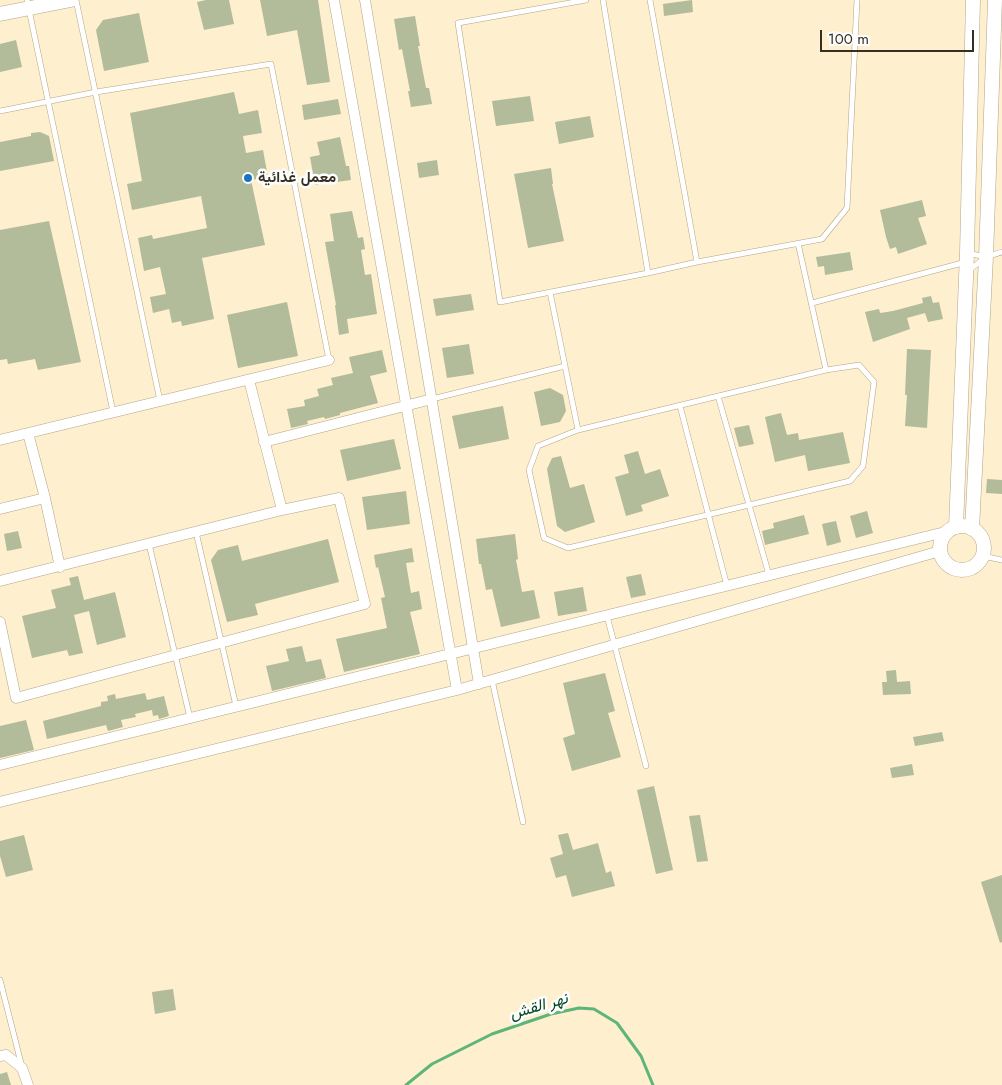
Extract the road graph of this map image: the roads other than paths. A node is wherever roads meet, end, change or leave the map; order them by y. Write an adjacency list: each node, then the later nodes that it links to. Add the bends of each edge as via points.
1 (71, 0): 11 (street)
2 (76, 0): 13 (lane)
3 (334, 0): 31 (street)
4 (365, 0): 29 (street)
5 (586, 0): 22 (lane, via 458,23 500,302)
6 (603, 0): 21 (lane)
7 (650, 0): 19 (lane)
8 (857, 0): 16 (lane, via 847,208 822,239)
9 (973, 0): 20 (street)
10 (995, 0): 18 (street)
11 (28, 4): 12 (street); 14 (lane)
12 (0, 14)
13 (96, 92): 14 (lane); 24 (lane, via 271,64); 30 (lane)
14 (48, 101): 15 (lane); 33 (lane)
15 (0, 111)
16 (798, 244): 19 (lane); 23 (lane)
17 (1002, 252): 18 (lane)
18 (986, 257): 20 (lane); 20 (lane); 44 (street)
19 (697, 262): 21 (lane)
20 (967, 262): 23 (lane); 43 (street)
21 (648, 273): 22 (lane)
22 (550, 292): 25 (lane)
23 (812, 303): 26 (lane)
24 (329, 360): 27 (street)
25 (565, 366): 29 (lane); 34 (lane)
26 (826, 370): 28 (lane); 39 (lane, via 859,365 874,382 863,466 850,481)
27 (248, 380): 30 (street); 37 (street)
28 (718, 396): 32 (lane); 39 (lane)
29 (432, 399): 31 (street); 58 (street)
30 (160, 401): 33 (street)
31 (406, 405): 37 (street); 59 (street)
32 (680, 406): 34 (lane); 42 (lane)
33 (113, 412): 35 (street)
34 (578, 430): 42 (lane, via 538,446 529,470 544,538 568,548)
35 (28, 433): 36 (street); 38 (street)
36 (0, 440)
37 (264, 442): 41 (street)
38 (44, 498): 40 (street); 50 (street)
39 (749, 505): 42 (lane); 51 (lane)
40 (0, 510)
41 (282, 510): 45 (street); 56 (street, via 339,498 365,604)
42 (708, 514): 53 (lane)
43 (952, 529): 44 (street, via 964,526); 47 (street, via 941,544); 51 (street)
44 (972, 529): 48 (street, via 982,540)
45 (196, 532): 46 (street); 56 (lane)
46 (149, 544): 50 (street); 60 (lane)
47 (940, 552): 48 (street, via 948,565 961,570 973,567); 57 (street)
48 (983, 556): 49 (lane)
49 (1002, 560)
50 (60, 567): 52 (street)
51 (769, 575): 53 (street)
52 (0, 582)
53 (727, 586): 54 (street)
54 (607, 615): 57 (lane); 58 (street)
55 (0, 622): 60 (street, via 16,698)
56 (222, 643): 60 (street); 64 (lane)
57 (615, 645): 61 (street); 67 (lane)
58 (474, 648): 59 (street); 62 (street)
59 (450, 654): 63 (street); 64 (street)
60 (175, 656): 65 (lane)
61 (492, 680): 62 (street); 69 (lane)
62 (479, 684): 63 (street)
63 (458, 690): 68 (street)
64 (236, 706): 65 (street)
65 (190, 718): 66 (street)
66 (0, 765)
67 (646, 766)
68 (0, 802)
69 (523, 822)
70 (0, 980): 72 (lane)
71 (0, 1056): 72 (street, via 6,1055)
72 (22, 1068): 73 (street)
73 (28, 1085)

